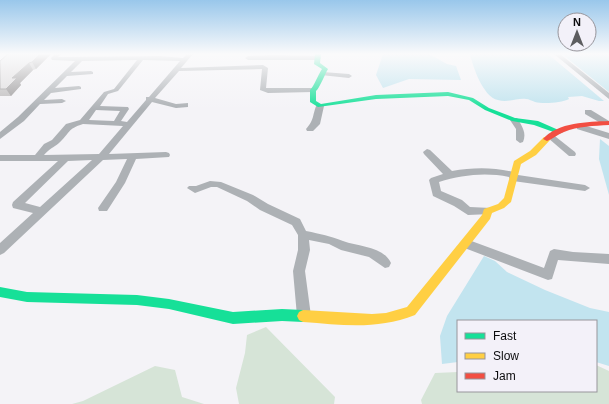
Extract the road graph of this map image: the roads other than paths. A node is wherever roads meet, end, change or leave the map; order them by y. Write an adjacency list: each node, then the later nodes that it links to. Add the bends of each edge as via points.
1 (91, 73): 6 (street)
2 (131, 73): 18 (street, via 116,90 106,93)
3 (173, 73): 13 (street)
4 (264, 73): 10 (street, via 262,89)
5 (580, 73): 12 (street)
6 (66, 74): 11 (street)
7 (323, 74): 8 (street); 10 (street)
8 (349, 76)
9 (79, 88): 11 (street)
10 (313, 90): 17 (street, via 313,102)
11 (48, 91): 15 (street)
12 (609, 97)
13 (149, 99): 16 (street, via 176,106); 24 (street)
14 (62, 101): 15 (street)
15 (38, 102): 28 (street)
16 (185, 105)
17 (320, 106): 20 (street, via 376,97 448,94 471,99); 26 (street, via 316,124)
18 (94, 108): 21 (street); 22 (street, via 124,109)
19 (588, 112): 23 (street)
20 (514, 120): 27 (street, via 535,123); 30 (street, via 519,125 522,135)
21 (83, 122): 22 (street); 37 (street, via 69,126)
22 (117, 122): 24 (street)
23 (608, 123): 25 (street)
24 (129, 124): 35 (street)
25 (580, 127): 27 (street); 29 (street)
26 (310, 129)
27 (555, 134): 32 (street); 40 (street, via 517,163)
28 (0, 136)
29 (609, 136)
30 (520, 140)
31 (427, 152): 39 (street)
32 (572, 154)
33 (166, 155): 34 (street)
34 (133, 156): 35 (street); 43 (street, via 120,183)
35 (101, 157): 38 (street); 44 (street)
36 (0, 158): 37 (street)
37 (37, 158): 38 (street)
38 (66, 158): 44 (street, via 17,205)
39 (450, 175): 40 (street, via 484,170 502,172); 45 (street, via 434,180 436,193 458,203 468,211)
40 (513, 177): 42 (street); 45 (street, via 505,204)
41 (192, 188): 46 (street, via 195,190 210,184 218,184 244,195 296,222)
42 (584, 188)
43 (103, 208)
44 (41, 211): 48 (street)
45 (486, 211): 47 (street, via 487,216)
46 (303, 235): 50 (street, via 331,240 372,253); 52 (street, via 304,250 299,271)
47 (466, 244): 49 (street, via 548,275 554,254); 52 (street, via 411,311 403,316 382,320 357,320)
48 (0, 250)
49 (608, 261)
50 (385, 263)
51 (0, 292): 52 (street, via 27,297 137,300 233,318)
52 (304, 316)

